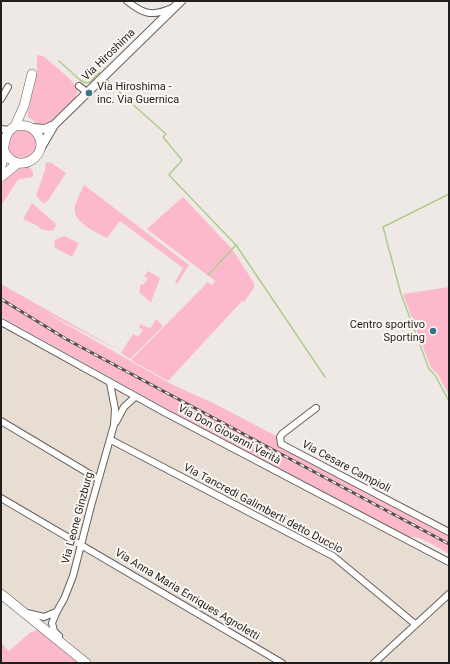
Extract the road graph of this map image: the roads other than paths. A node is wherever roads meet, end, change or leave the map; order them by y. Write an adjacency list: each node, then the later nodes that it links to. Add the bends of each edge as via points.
1 (126, 1): 2 (street, via 136,9 149,14 160,13)
2 (179, 3): 6 (street, Via Hiroshima)
3 (32, 74): 9 (main road, via 24,106)
4 (79, 86): 6 (street)
5 (8, 87): 7 (street)
6 (88, 93): 8 (street, Via Hiroshima)
7 (1, 99)
8 (54, 125): 10 (street, via 45,129); 12 (street, Via Hiroshima)
9 (9, 128): 10 (main road); 11 (main road)
10 (32, 128): 12 (main road, via 40,137)
11 (2, 146): 13 (main road, via 9,158); 14 (main road)
12 (40, 149): 13 (main road, Via Hiroshima, via 34,159)
13 (18, 163): 15 (main road, Via Hiroshima)
14 (1, 166)
15 (1, 177)
16 (1, 322): 17 (street, Via Don Giovanni Verità)
17 (110, 383): 18 (street, Via Don Giovanni Verità); 21 (street, Via Leone Ginzburg, via 115,409)
18 (135, 397): 21 (street, Via Leone Ginzburg, via 124,406); 27 (street, Via Don Giovanni Verità)
19 (316, 408): 25 (street, Via Cesare Campioli, via 282,434 281,444)
20 (1, 421): 23 (street)
21 (114, 425): 22 (street, Via Leone Ginzburg)
22 (111, 440): 23 (street, Via Leone Ginzburg); 32 (street, Via Tancredi Galimberti detto Duccio, via 333,556)
23 (98, 479): 26 (street, Via Leone Ginzburg)
24 (1, 498): 26 (street, Via Anna Maria Enriques Agnoletti)
25 (449, 532)
26 (81, 545): 31 (street, Via Leone Ginzburg, via 74,576); 34 (street, Via Anna Maria Enriques Agnoletti)
27 (449, 562)
28 (1, 594): 30 (main road)
29 (449, 594): 32 (street)
30 (24, 612): 31 (street, via 44,617); 33 (main road)
31 (56, 612): 33 (street, Via Leone Ginzburg, via 52,623 54,631)
32 (415, 624): 35 (street)
33 (82, 660)
34 (282, 663)
35 (374, 663)

